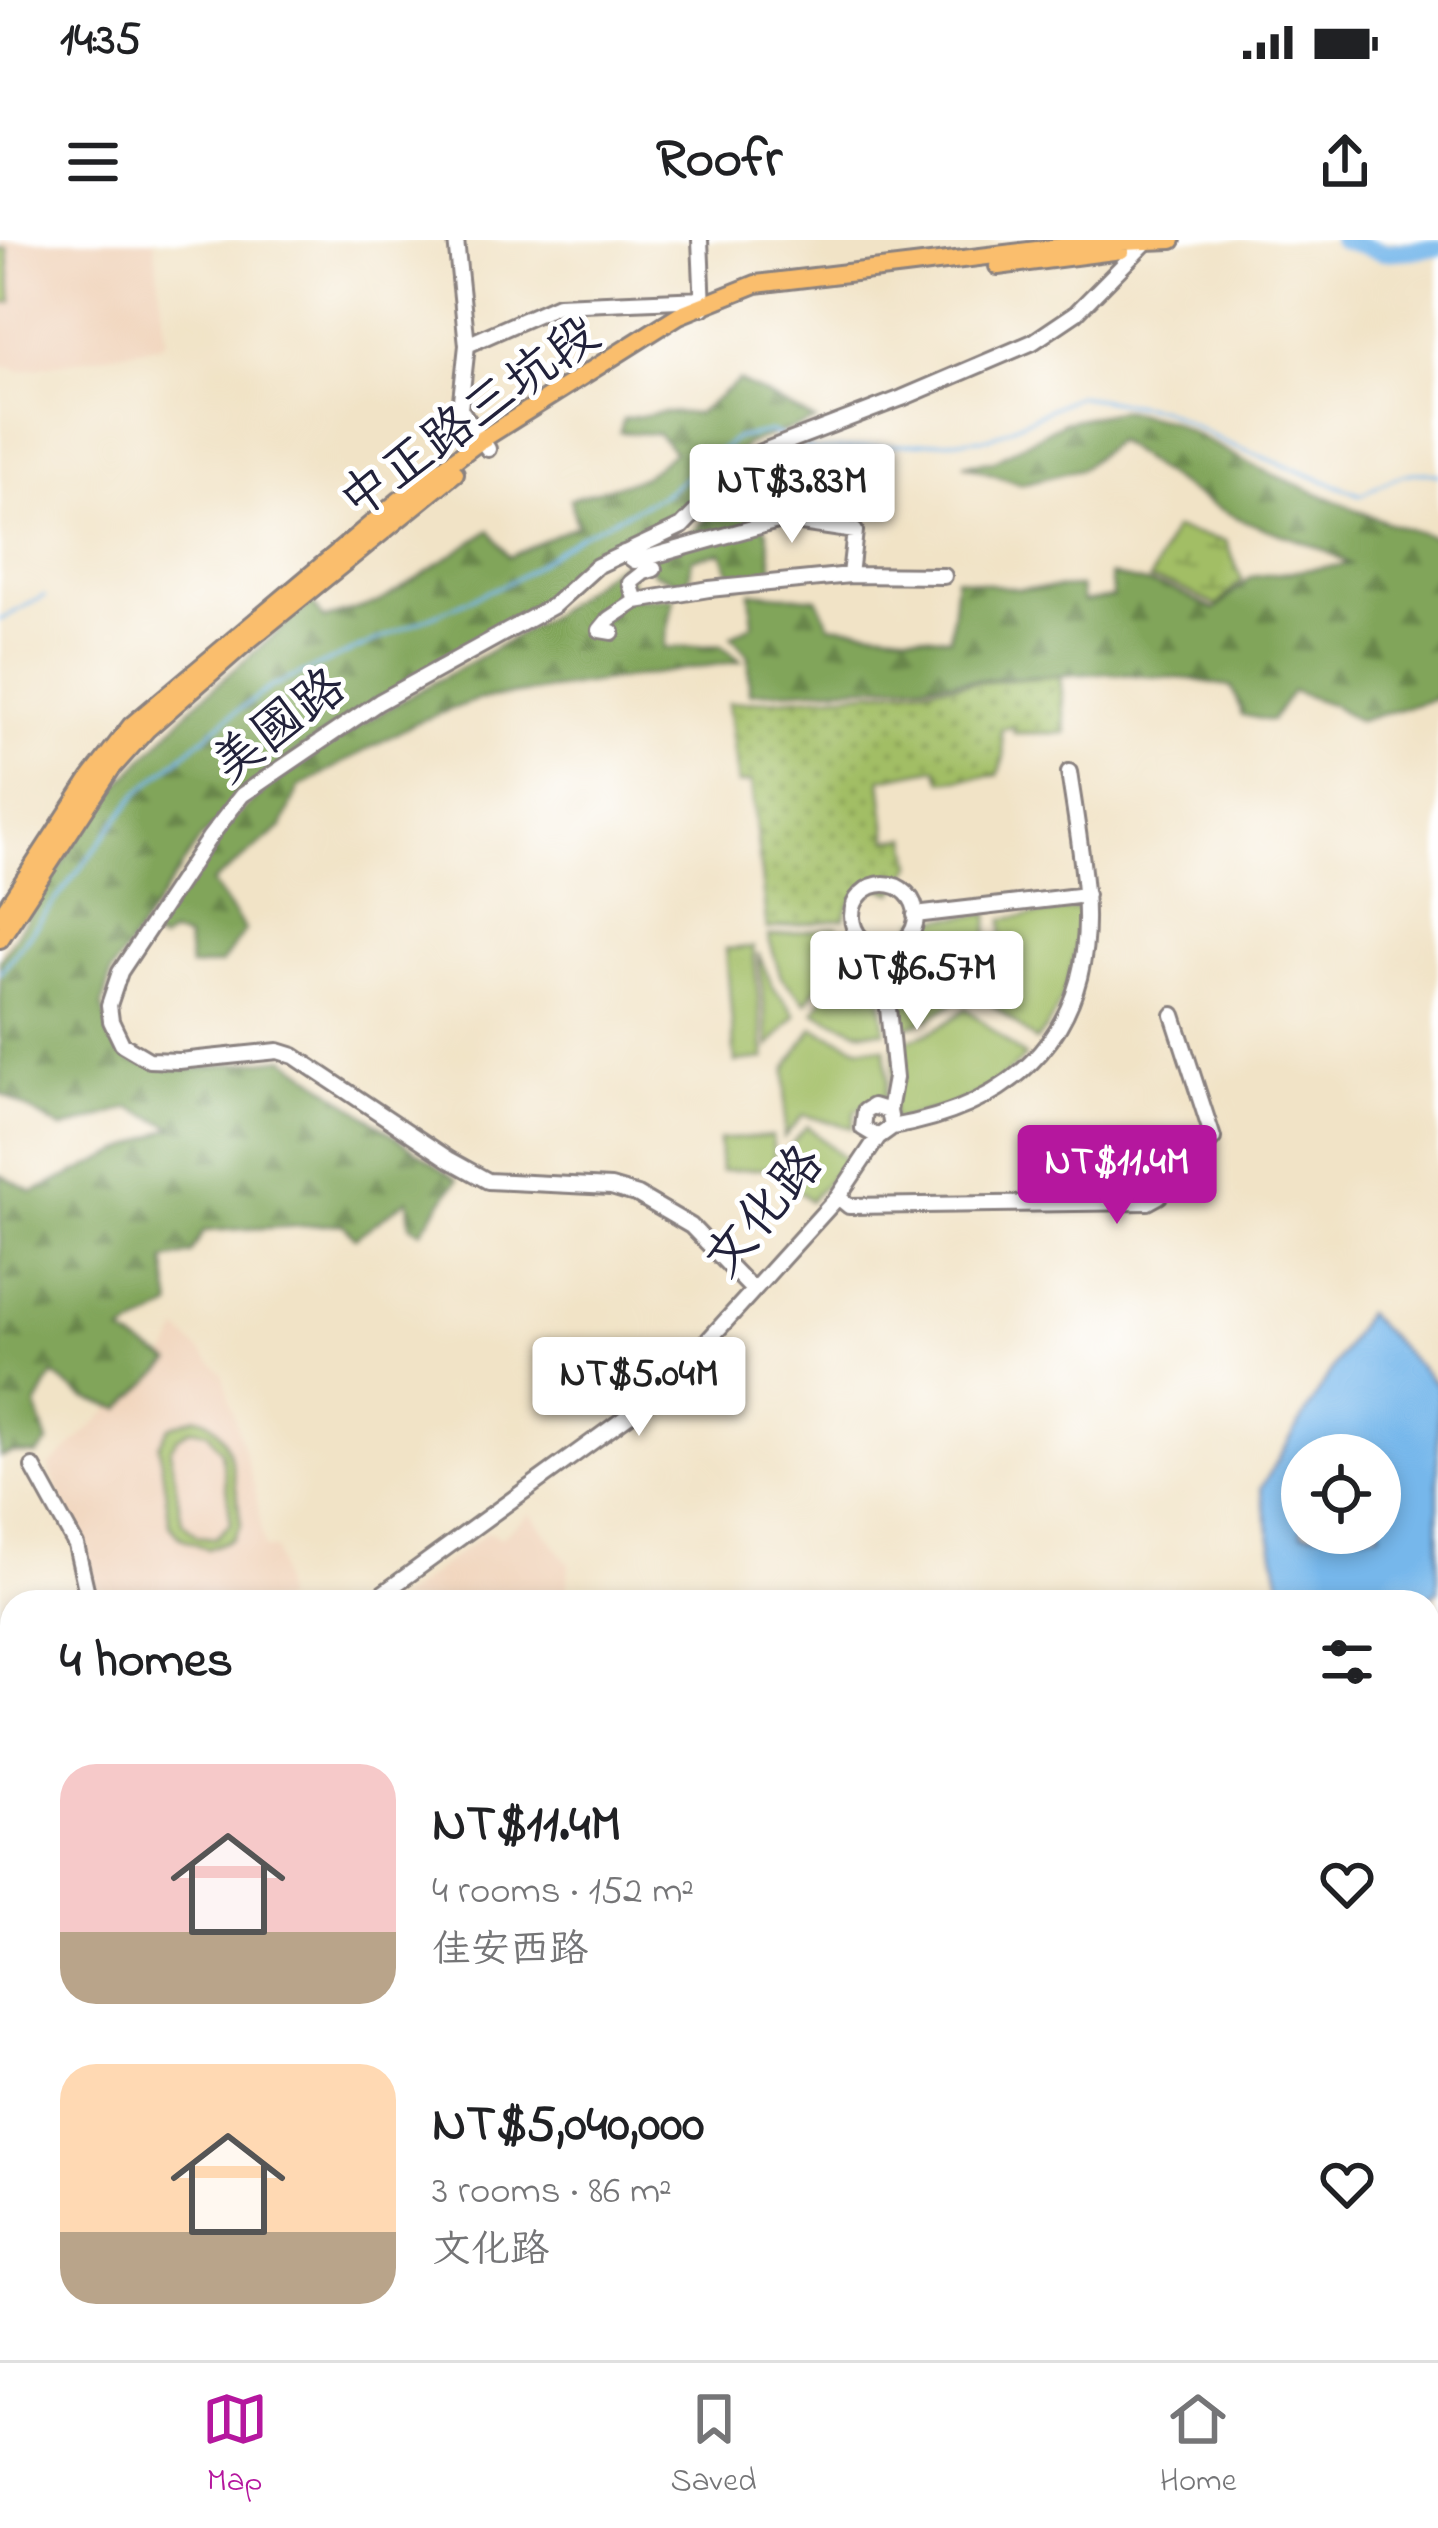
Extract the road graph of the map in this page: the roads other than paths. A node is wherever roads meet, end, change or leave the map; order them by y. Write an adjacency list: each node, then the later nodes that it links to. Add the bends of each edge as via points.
1 (456, 240): 6 (street)
2 (700, 240): 5 (street)
3 (1172, 240): 4 (main road, 中正路三坑段)
4 (1145, 243): 5 (main road, 中正路三坑段, via 756,284); 8 (street, 美國路, via 1076,313 1033,343 750,456 682,526)
5 (703, 306): 6 (street, via 558,305); 7 (main road, 中正路三坑段)
6 (466, 346): 7 (street, via 460,410)
7 (485, 444): 17 (main road, 中正路三坑段, via 400,500 131,726); 18 (main road, 中正路三坑段, via 147,729 111,769)
8 (624, 553): 10 (street, via 635,561 781,520 855,531); 23 (street, 美國路, via 553,606 379,701 242,795 120,972 111,1022 122,1044 148,1060 294,1056 488,1181 611,1187 638,1196 691,1226)
9 (655, 569): 12 (street, via 630,584)
10 (850, 575): 11 (street); 12 (street)
11 (944, 576)
12 (636, 602): 13 (street, via 600,630)
13 (612, 632)
14 (1069, 772): 15 (street)
15 (1086, 895): 16 (street); 21 (street, via 1074,991 1064,1023 1037,1055 969,1108)
16 (915, 914): 19 (street, via 906,939); 19 (street, via 910,899 890,885 860,894 855,930)
17 (0, 917)
18 (0, 939)
19 (882, 948): 21 (street, via 895,1078)
20 (1173, 1015): 22 (street, via 1213,1138 1148,1202 849,1206)
21 (886, 1125): 22 (street, 文化路)
22 (838, 1197): 23 (street, 文化路)
23 (753, 1290): 26 (street, 文化路, via 643,1405)
24 (33, 1467): 25 (street, via 76,1545)
25 (86, 1590)
26 (388, 1590)

